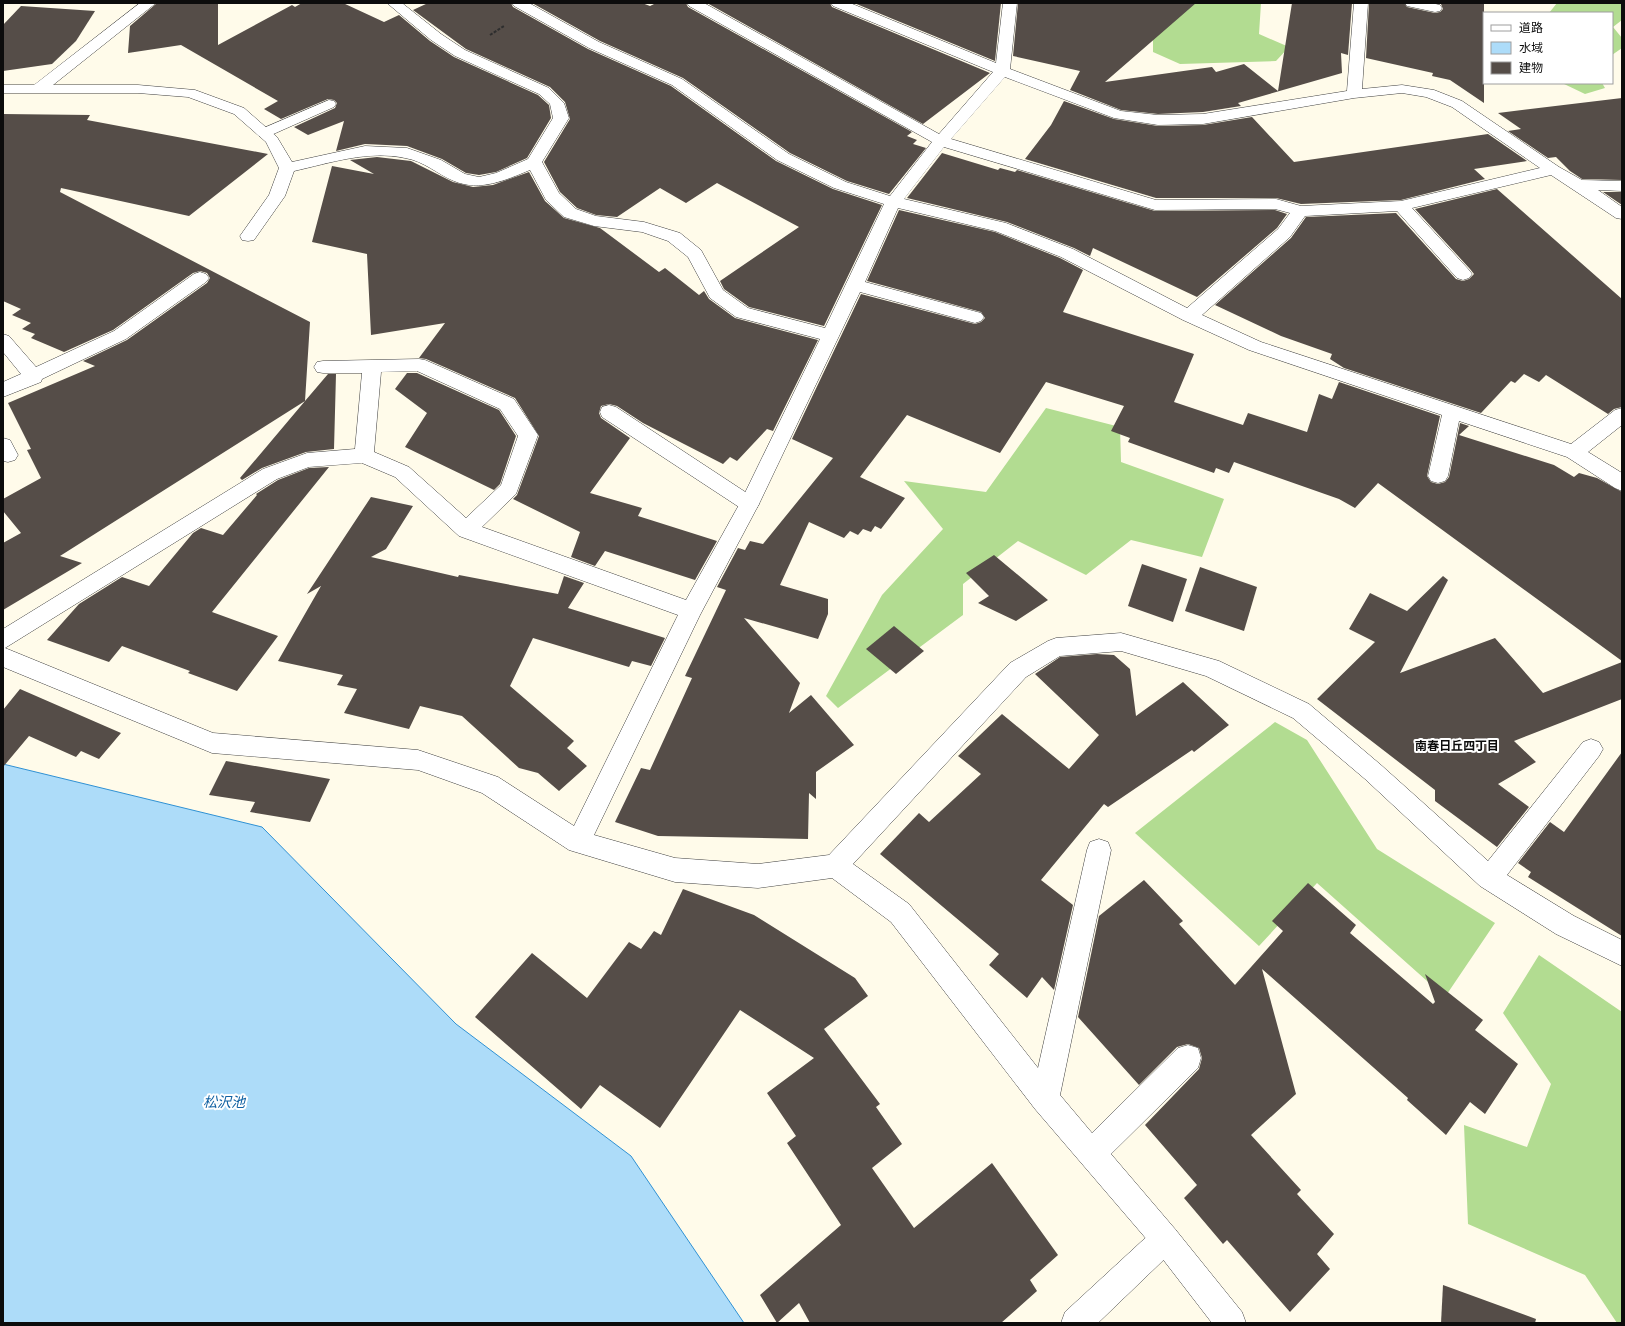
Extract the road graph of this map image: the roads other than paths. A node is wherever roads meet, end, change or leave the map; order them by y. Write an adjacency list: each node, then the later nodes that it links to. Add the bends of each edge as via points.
1 (149, 3): 12 (street)
2 (394, 3): 17 (street, via 460,53 544,91 557,102 562,118)
3 (520, 3): 22 (street, via 594,45 677,82 783,157 840,185)
4 (694, 3): 16 (street)
5 (838, 3): 10 (street)
6 (1010, 3): 10 (street)
7 (1361, 3): 13 (street)
8 (1412, 3): 9 (street)
9 (1435, 8)
10 (1002, 71): 13 (street, via 1119,115 1158,120 1203,119); 16 (street)
11 (3, 89): 12 (street)
12 (38, 89): 15 (street, via 138,89 190,94 239,111)
13 (1354, 94): 19 (street, via 1402,89 1429,93 1457,104)
14 (329, 104): 15 (street)
15 (264, 134): 18 (street, via 272,140)
16 (941, 141): 22 (street); 24 (street, via 1155,205 1276,204)
17 (534, 162): 18 (street, via 502,176 479,182 460,178 435,163 407,153 366,151); 32 (street, via 552,196 570,213 594,221 644,227 674,237 695,254 716,294 742,313)
18 (287, 168): 26 (street, via 277,196)
19 (1553, 170): 20 (street); 23 (street)
20 (1579, 185): 21 (street); 25 (street)
21 (1622, 186)
22 (893, 202): 29 (street); 30 (street, via 1000,227 1059,250)
23 (1401, 206): 24 (street); 27 (street)
24 (1300, 211): 30 (street, via 1284,233)
25 (1622, 214)
26 (248, 236)
27 (1463, 274)
28 (200, 278): 36 (street, via 120,335)
29 (855, 286): 31 (street); 32 (street)
30 (1189, 316): 38 (street, via 1255,346)
31 (975, 317)
32 (830, 335): 45 (street)
33 (3, 340): 36 (street)
34 (323, 367): 35 (street)
35 (372, 367): 42 (street); 46 (street, via 419,365 507,404 528,435 509,489)
36 (34, 377): 37 (street)
37 (3, 390)
38 (1452, 411): 41 (street); 43 (street)
39 (609, 412): 45 (street)
40 (1622, 415): 41 (street)
41 (1574, 452): 44 (street)
42 (364, 456): 46 (street, via 402,472); 48 (street, via 307,460 270,474)
43 (1438, 476)
44 (1622, 483)
45 (749, 504): 47 (street)
46 (466, 530): 47 (street)
47 (691, 612): 51 (street)
48 (3, 640)
49 (3, 657): 51 (street, via 212,743 418,760 490,785)
50 (1591, 749): 54 (street)
51 (578, 842): 53 (street, via 675,870 758,876)
52 (1099, 850): 57 (street)
53 (835, 866): 54 (street, via 1018,670 1056,648 1121,642 1211,668 1300,711 1373,772); 57 (street, via 900,913)
54 (1488, 878): 55 (street, via 1565,925)
55 (1622, 953)
56 (1188, 1058): 58 (street)
57 (1045, 1099): 58 (street)
58 (1091, 1154): 59 (street)
59 (1165, 1239): 60 (street); 61 (street)
60 (1076, 1323)
61 (1231, 1323)

